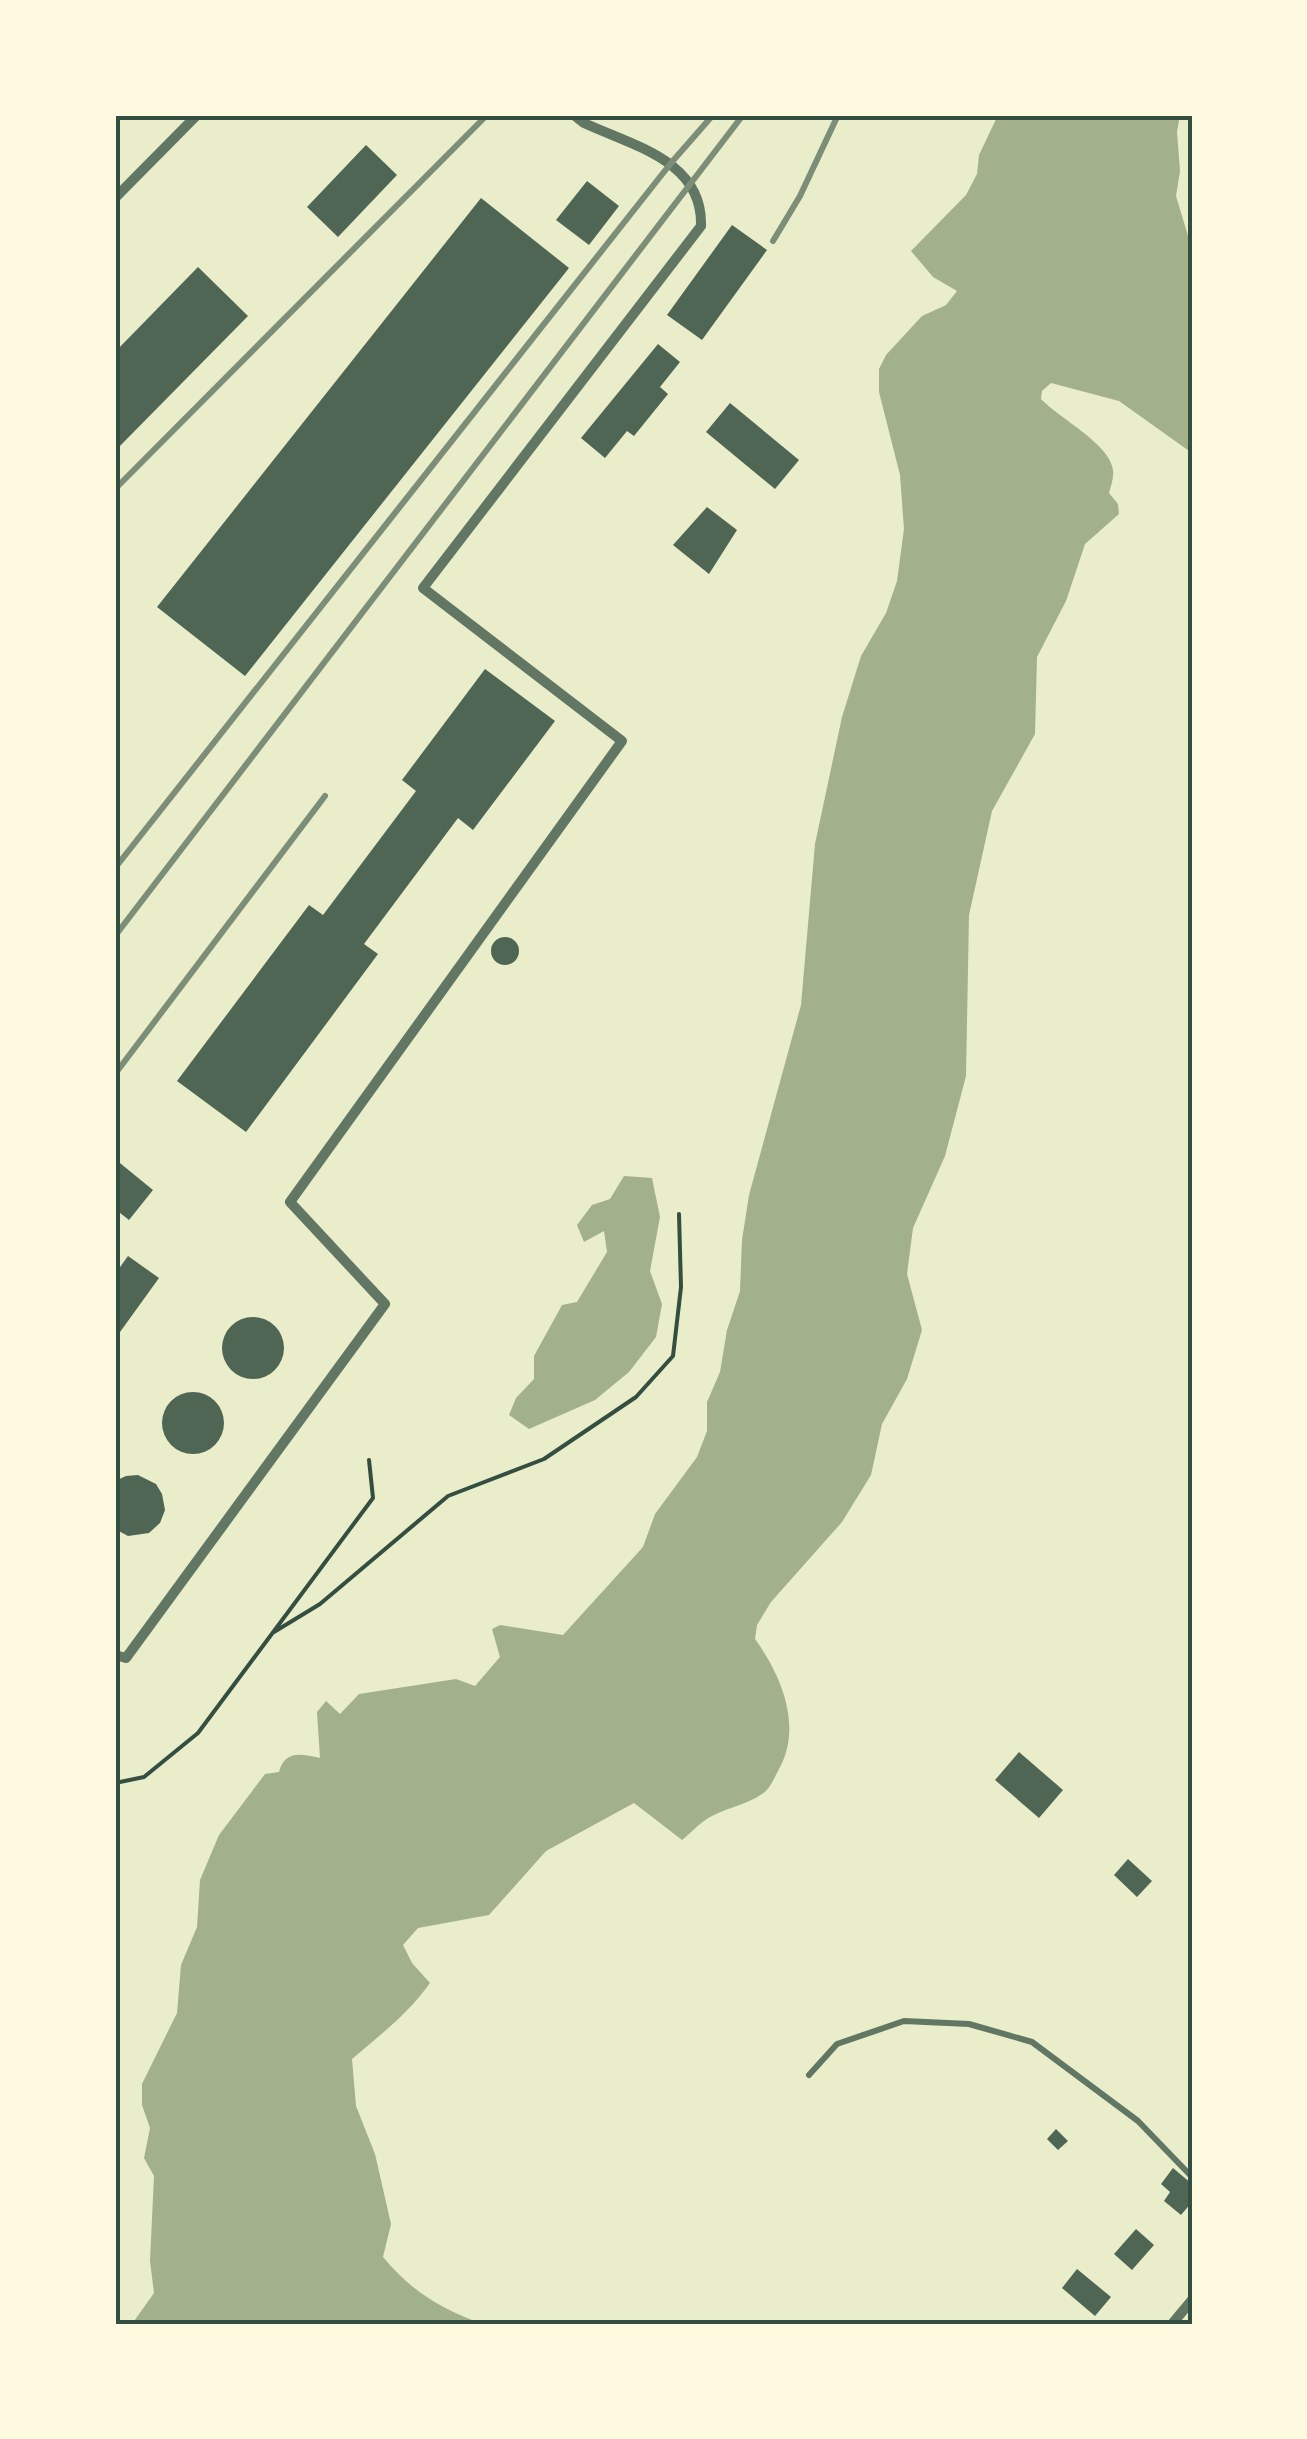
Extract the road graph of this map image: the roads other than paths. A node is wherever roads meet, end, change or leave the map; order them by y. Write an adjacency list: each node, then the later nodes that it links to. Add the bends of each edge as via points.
1 (197, 115): 3 (street)
2 (574, 115): 4 (street, via 670,163 691,181 701,205 700,226 423,588 622,741 290,1202 385,1304 126,1658)
3 (115, 198)
4 (115, 1655)
5 (809, 2075): 6 (lane, via 837,2044 904,2021 970,2024 1032,2042 1138,2121)
6 (1192, 2177)
7 (1192, 2300): 8 (street)
8 (1172, 2324)

